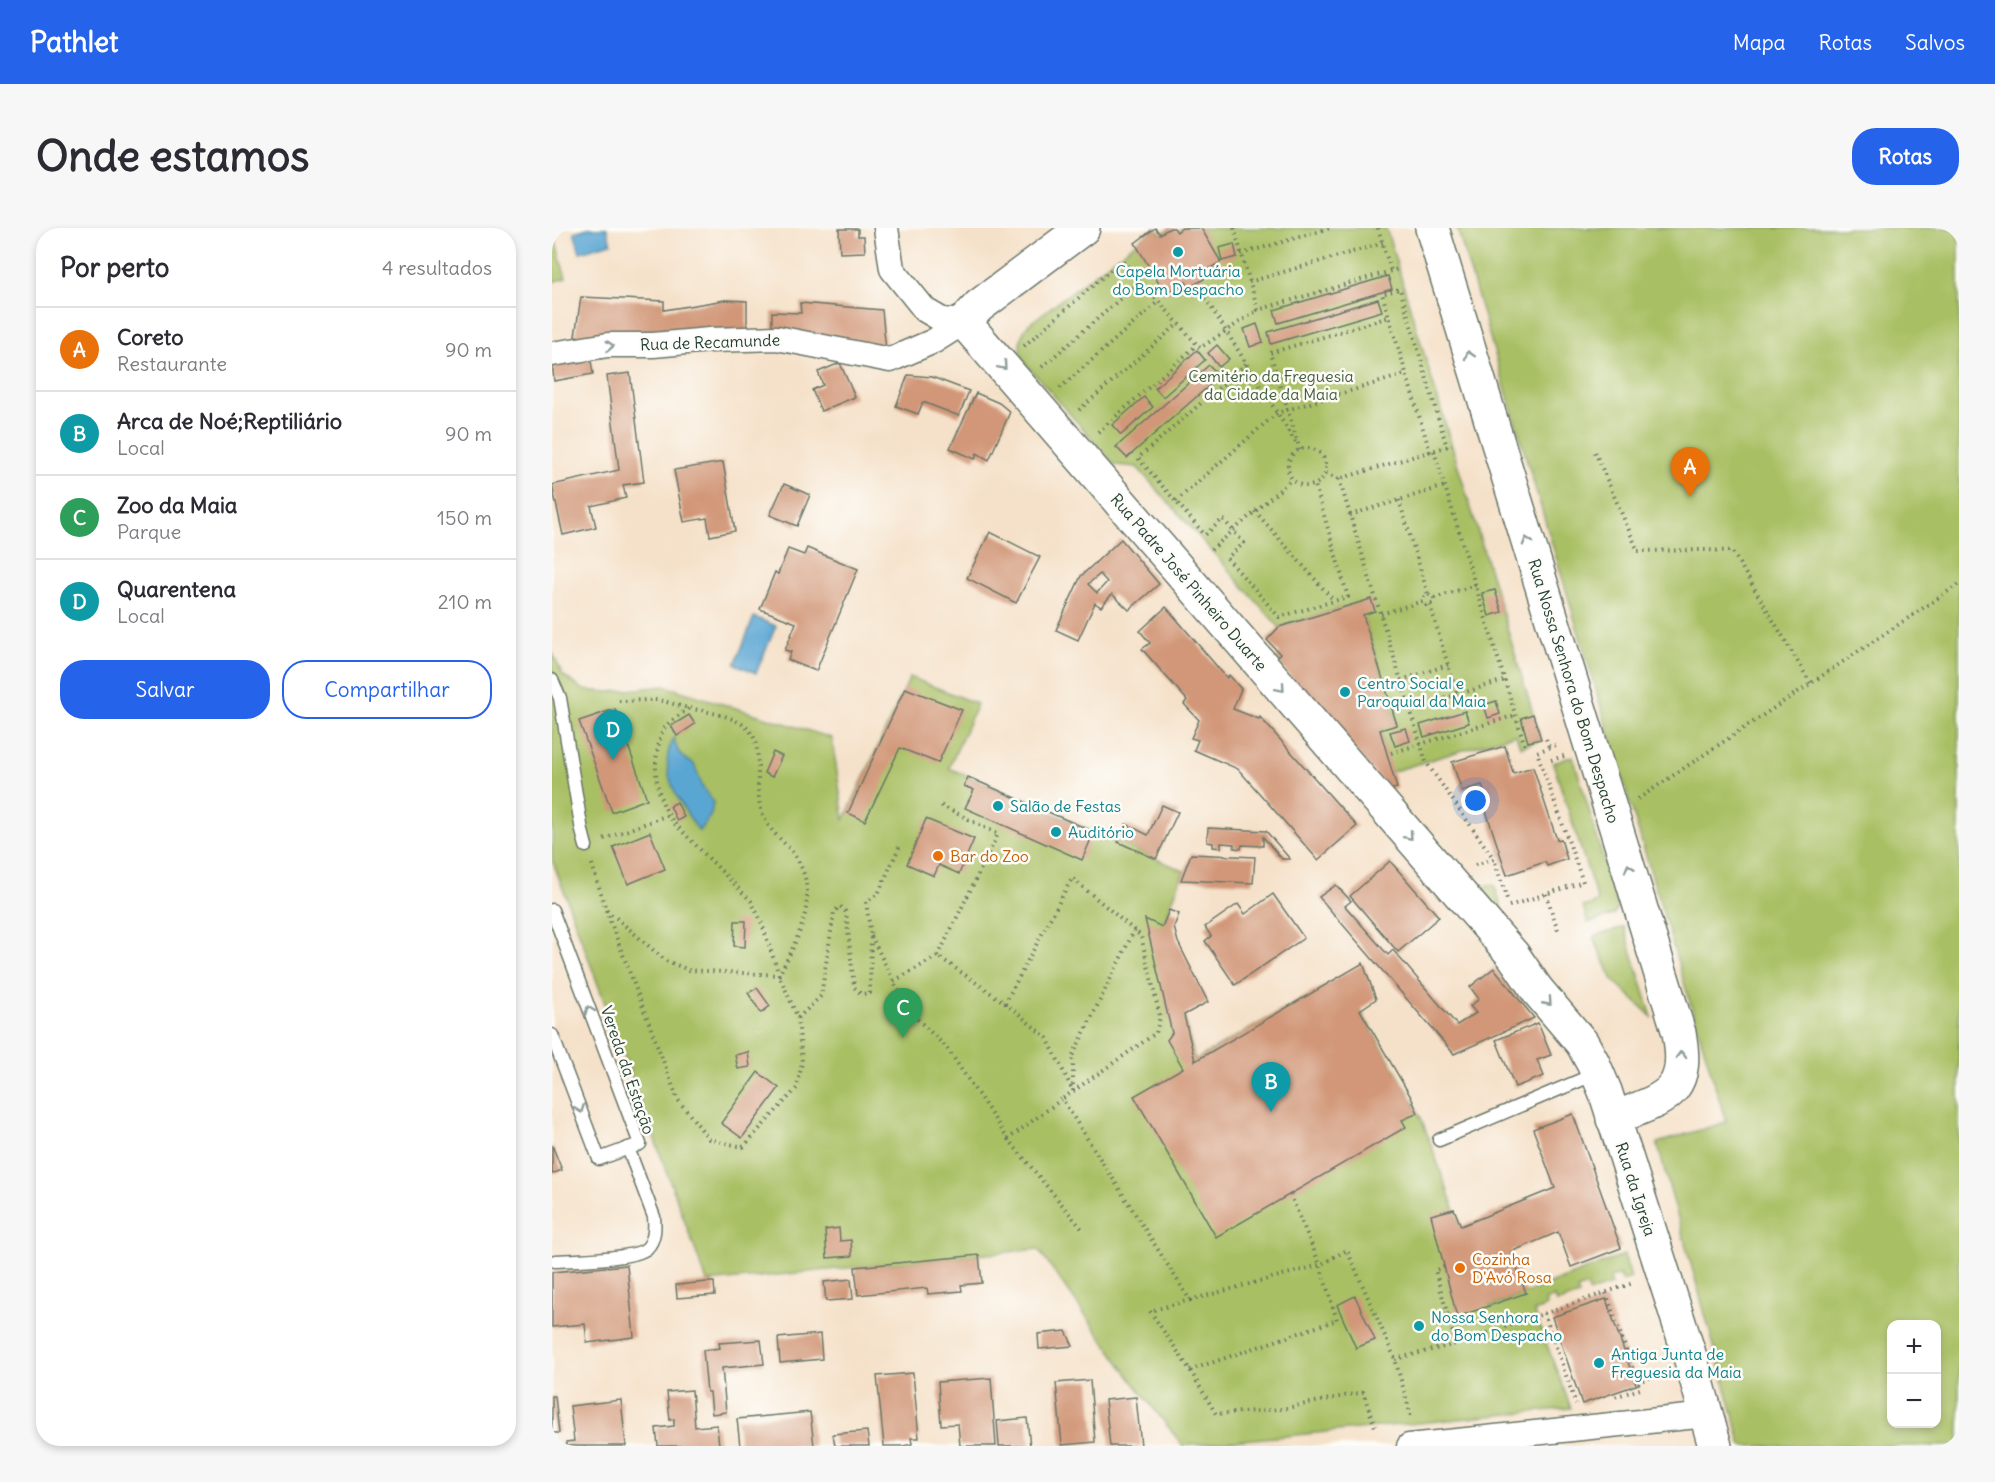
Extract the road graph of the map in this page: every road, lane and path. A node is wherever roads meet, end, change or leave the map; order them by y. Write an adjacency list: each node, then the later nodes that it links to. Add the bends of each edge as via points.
1 (886, 228): 17 (street, via 892,269 925,310 942,320)
2 (1083, 228): 17 (main road, via 979,306)
3 (1234, 228): 8 (path)
4 (1330, 228): 8 (path)
5 (1378, 228): 7 (path)
6 (1431, 228): 98 (main road, Rua Nossa Senhora do Bom Despacho, one-way to 6, via 1655,1102 1678,1083 1683,1059 1679,1033)
7 (1383, 243): 10 (path); 12 (path)
8 (1241, 254): 12 (path)
9 (1398, 268): 10 (path)
10 (1391, 271): 15 (path)
11 (1141, 281): 14 (path); 22 (path, via 1122,260 1023,347); 25 (path)
12 (1250, 282): 15 (path)
13 (1196, 284): 19 (path)
14 (1159, 301): 18 (path); 29 (path)
15 (1258, 310): 19 (path)
16 (1389, 317): 26 (path); 33 (path, via 1270,353); 38 (path, via 1382,294 1400,289 1449,446)
17 (964, 322): 21 (street, Rua de Recamunde, one-way to 17, via 608,345 777,338 890,360 934,341); 88 (main road, Rua Padre José Pinheiro Duarte, one-way to 88)
18 (1178, 324): 20 (path); 32 (path)
19 (1226, 331): 20 (path, via 1200,348); 24 (path)
20 (1197, 345): 36 (path, via 1098,432)
21 (552, 354)
22 (1029, 354)
23 (1035, 361): 25 (path)
24 (1246, 364): 34 (path); 45 (path, via 1138,459)
25 (1041, 368): 27 (path)
26 (1406, 374): 33 (path); 38 (path)
27 (1047, 375)
28 (1053, 382): 29 (path)
29 (1059, 389): 30 (path)
30 (1066, 396)
31 (1072, 403): 32 (path)
32 (1079, 410): 35 (path)
33 (1287, 410): 34 (path); 37 (path)
34 (1277, 413): 37 (path); 45 (path)
35 (1085, 418)
36 (1092, 425)
37 (1300, 450): 40 (path, via 1320,453); 41 (path, via 1289,462)
38 (1432, 451): 42 (path); 44 (path)
39 (1595, 452): 63 (path, via 1638,551 1732,551)
40 (1326, 473): 42 (path); 43 (path)
41 (1292, 480): 43 (path, via 1302,486); 47 (path)
42 (1339, 480): 48 (path)
43 (1315, 485): 55 (path, via 1348,597)
44 (1445, 486): 46 (path); 52 (path)
45 (1176, 501): 49 (path, via 1205,535 1223,519)
46 (1399, 501): 48 (path); 53 (path)
47 (1256, 511): 49 (path); 55 (path)
48 (1350, 515): 58 (path)
49 (1234, 531): 50 (path); 55 (path, via 1244,543 1227,558 1279,617)
50 (1211, 550)
51 (1959, 584): 63 (path)
52 (1476, 585): 54 (path); 62 (path)
53 (1428, 594): 54 (path); 56 (path)
54 (1434, 598): 57 (path)
55 (1334, 601)
56 (1423, 601): 57 (path); 58 (path)
57 (1430, 605): 59 (path)
58 (1381, 614): 61 (path)
59 (1448, 665): 61 (path); 64 (path)
60 (552, 680): 79 (lane, via 560,698)
61 (1401, 680): 67 (path)
62 (1505, 680): 64 (path); 68 (path)
63 (1811, 684): 75 (path)
64 (1457, 695): 67 (path)
65 (617, 701): 66 (path, via 656,700)
66 (689, 708): 77 (path, via 666,726 655,760 659,791); 90 (path, via 716,713 751,731 756,741 763,817 803,872 807,896 803,925)
67 (1410, 709): 70 (path)
68 (1516, 715): 70 (path); 71 (path)
69 (1546, 739): 82 (path, via 1551,747 1537,752 1583,882)
70 (1420, 744): 72 (path); 80 (path, via 1426,762)
71 (1525, 746)
72 (1392, 753)
73 (1567, 755): 74 (path)
74 (1551, 760)
75 (1631, 803)
76 (940, 805): 89 (path, via 998,834)
77 (668, 815): 79 (path); 90 (path, via 751,900)
78 (900, 845): 87 (path, via 878,894 866,902)
79 (586, 846): 84 (path)
80 (1494, 859): 81 (path); 82 (path, via 1510,907)
81 (1479, 864)
82 (1546, 894): 86 (path)
83 (552, 910): 101 (lane, Vereda da Estação, one-way to 83, via 640,1144)
84 (606, 910): 90 (path, via 666,961 688,970); 93 (path, via 678,1100 709,1138 743,1146 797,1088 802,1062)
85 (1135, 929): 92 (path, via 1072,878); 96 (path, via 1073,1056); 96 (path, via 1141,936 1160,1017 1156,1033)
86 (1559, 933)
87 (871, 936): 91 (path); 93 (path, via 870,993 861,994 854,987 846,912 840,906 834,912 821,996)
88 (1513, 955): 95 (main road, Rua da Igreja, one-way to 95, via 1582,1043)
89 (938, 956): 91 (path); 92 (path)
90 (779, 975): 93 (path)
91 (894, 981): 99 (path, via 908,1010 947,1048)
92 (1005, 1003): 96 (path, via 1047,1038)
93 (798, 1018)
94 (552, 1035): 101 (lane, Vereda da Estação, one-way to 101, via 599,1159)
95 (1598, 1073): 98 (main road, Rua da Igreja); 100 (lane)
96 (1073, 1091): 97 (path)
97 (1062, 1099): 99 (path); 109 (path)
98 (1613, 1119): 119 (main road, Rua da Igreja)
99 (1008, 1138): 103 (path)
100 (1439, 1140)
101 (628, 1148): 104 (lane, via 654,1217 652,1241 646,1250 634,1255)
102 (1290, 1194): 105 (path)
103 (1083, 1229)
104 (555, 1261)
105 (1320, 1265): 109 (path); 112 (path, via 1347,1250); 113 (path, via 1337,1320)
106 (1444, 1267): 111 (path, via 1435,1270)
107 (1632, 1283): 108 (path)
108 (1606, 1293): 110 (path); 115 (path)
109 (1190, 1300): 113 (path, via 1150,1311)
110 (1544, 1313): 111 (path); 117 (path)
111 (1456, 1344): 112 (path)
112 (1395, 1359): 120 (path)
113 (1190, 1370): 118 (path, via 1216,1414 1282,1409 1363,1392)
114 (1660, 1374): 115 (path)
115 (1637, 1382): 116 (path, via 1640,1389)
116 (1623, 1394)
117 (1575, 1400)
118 (1375, 1427)
119 (1711, 1431): 120 (street)
120 (1411, 1435)

